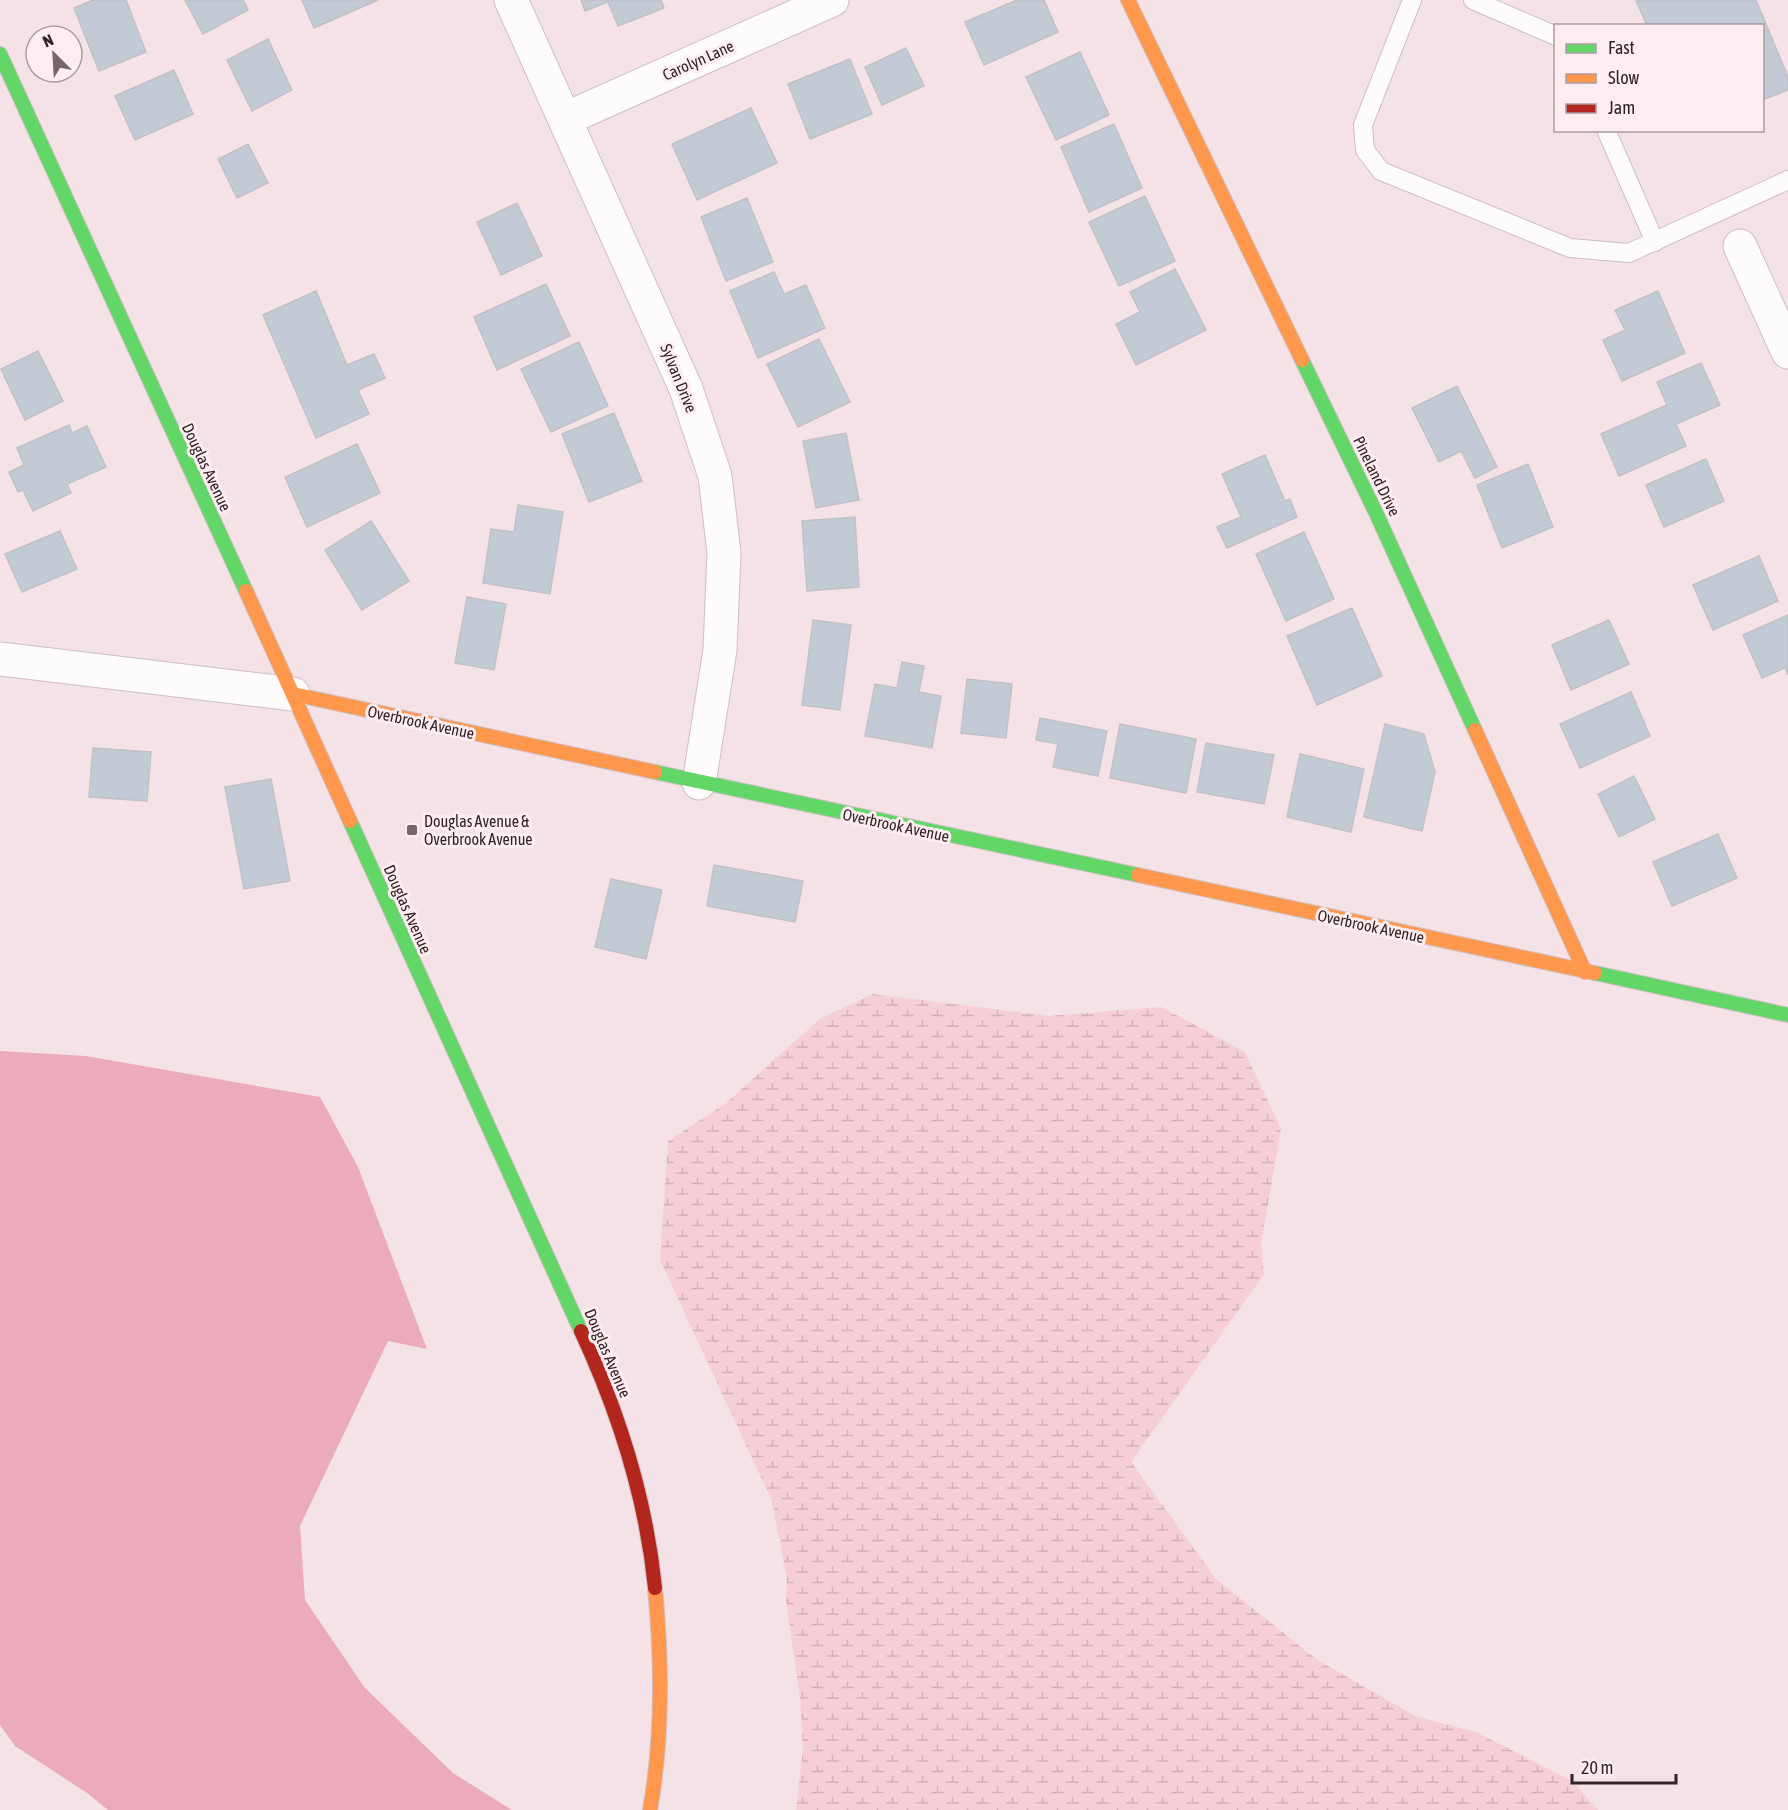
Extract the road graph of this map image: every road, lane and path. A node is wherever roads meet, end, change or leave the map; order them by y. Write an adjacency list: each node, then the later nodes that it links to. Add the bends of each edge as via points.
1 (511, 0): 8 (street, Sylvan Drive)
2 (832, 0): 8 (street, Carolyn Lane)
3 (1128, 0): 17 (street, Pineland Drive, via 1376,513)
4 (1412, 0): 11 (lane, via 1363,125 1365,150 1381,171 1570,248 1629,253)
5 (1473, 0): 6 (lane)
6 (1554, 35)
7 (0, 54): 15 (street, Douglas Avenue)
8 (565, 119): 16 (street, Sylvan Drive, via 686,389 715,476 724,553 721,639)
9 (1607, 132): 11 (lane)
10 (1788, 180): 11 (lane)
11 (1655, 242)
12 (1740, 246): 13 (street)
13 (1788, 352)
14 (0, 658): 15 (street, Overbrook Avenue)
15 (293, 694): 16 (street, Overbrook Avenue); 19 (street, Douglas Avenue, via 617,1416 635,1476 657,1607 661,1678)
16 (699, 783): 17 (street, Overbrook Avenue)
17 (1585, 972): 18 (street, Overbrook Avenue)
18 (1788, 1015)
19 (650, 1806)

